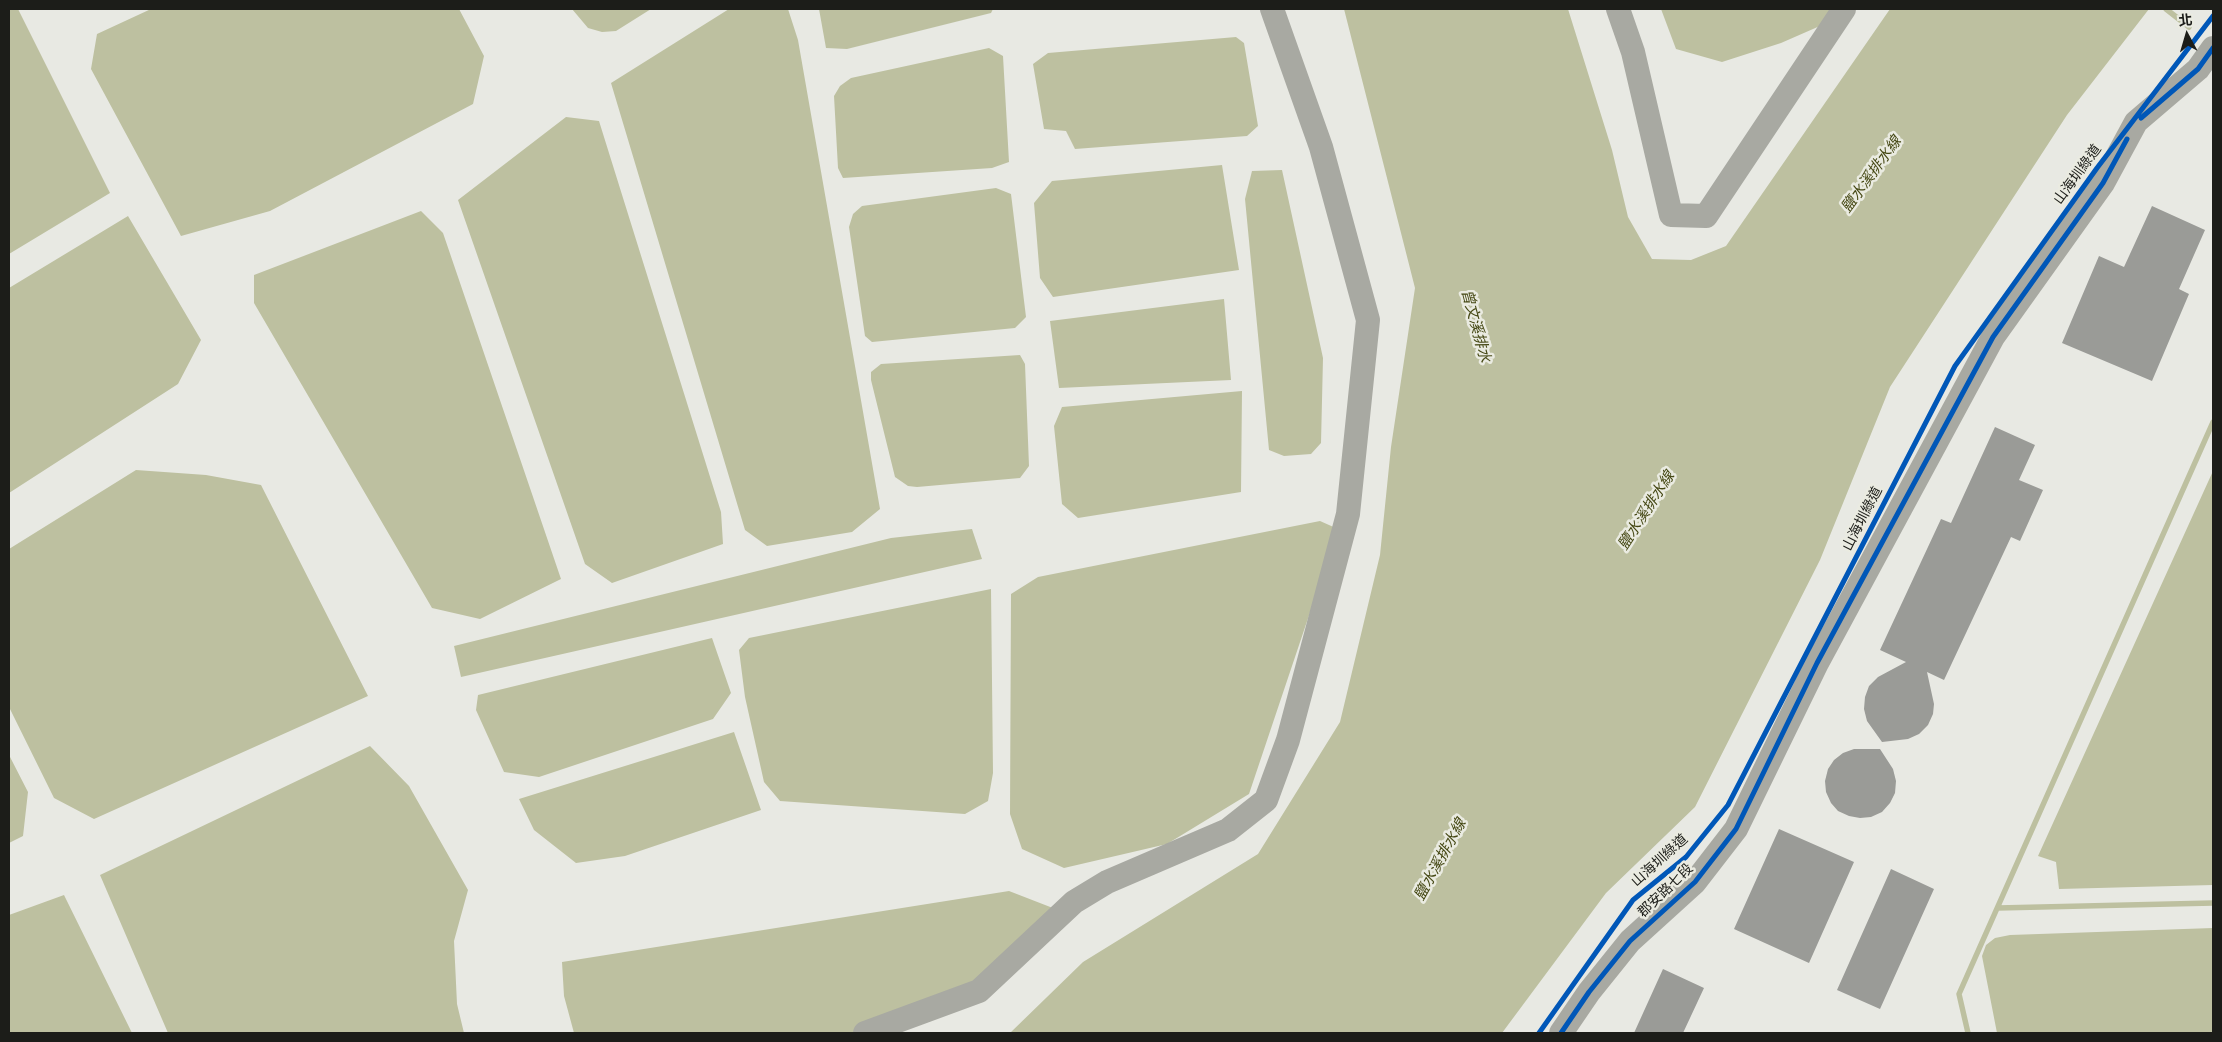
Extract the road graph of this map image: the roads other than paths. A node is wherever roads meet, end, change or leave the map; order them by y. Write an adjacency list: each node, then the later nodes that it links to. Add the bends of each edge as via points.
1 (1272, 9): 5 (street, via 1320,147 1368,320 1348,514 1288,740 1266,800 1228,830 1107,882 1074,902 979,992)
2 (1618, 9): 3 (street, via 1633,52 1671,215 1706,216)
3 (1844, 9)
4 (2213, 48): 6 (street, 郡安路七段, via 2198,69 2136,122 2103,182 1993,337 1817,663 1736,829 1696,882 1630,941)
5 (865, 1033)
6 (1561, 1033)

